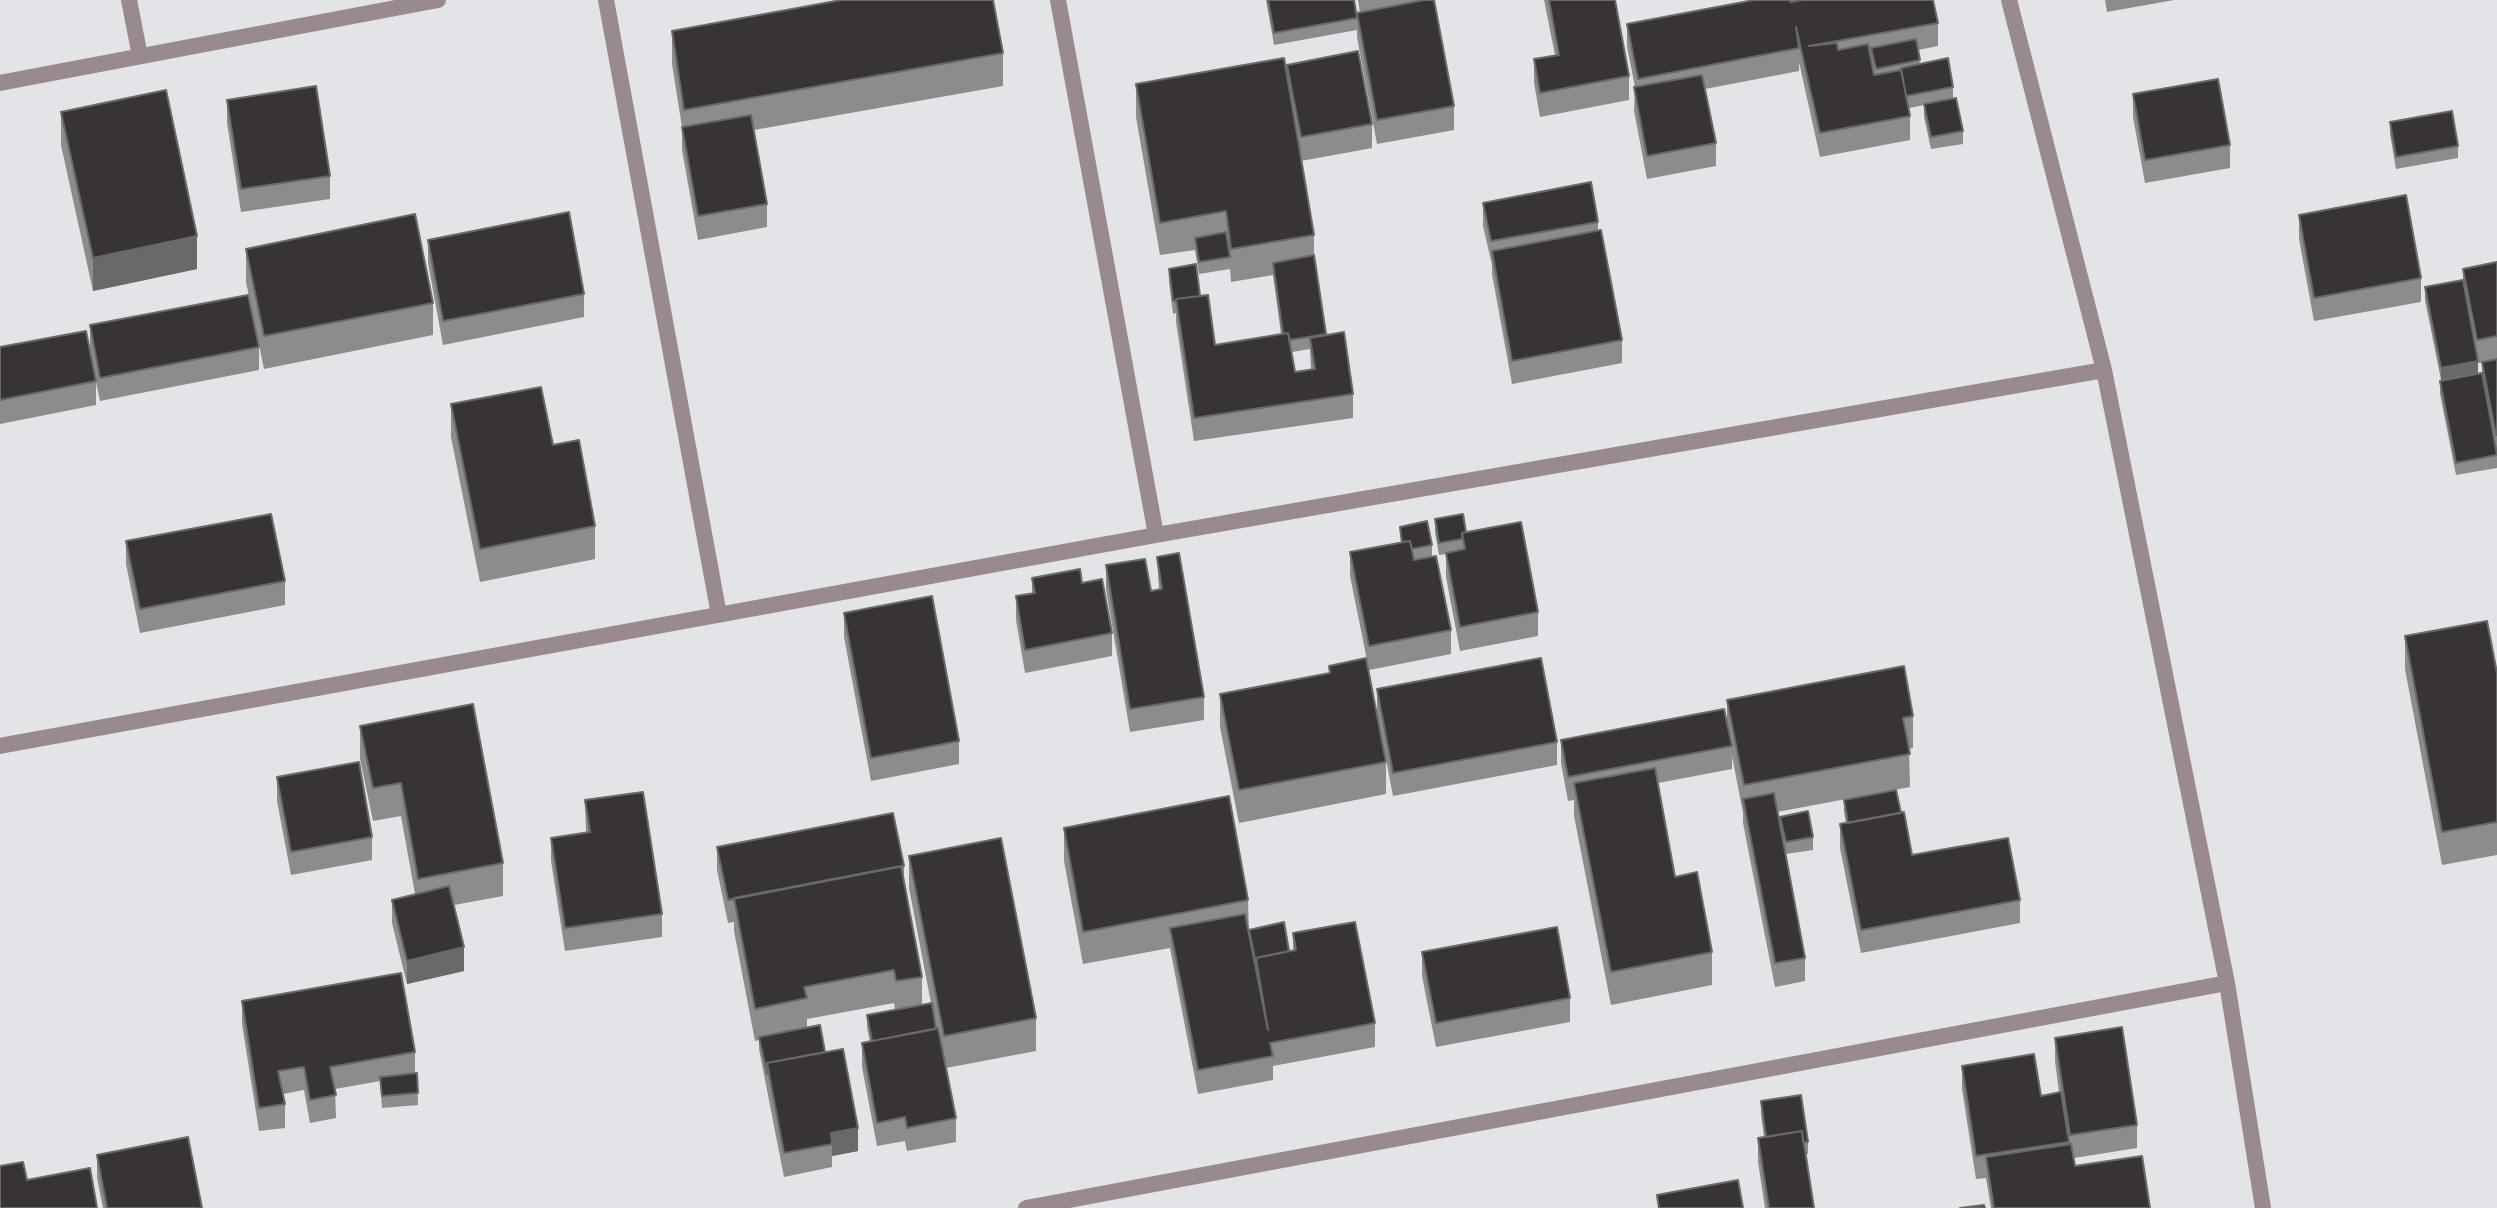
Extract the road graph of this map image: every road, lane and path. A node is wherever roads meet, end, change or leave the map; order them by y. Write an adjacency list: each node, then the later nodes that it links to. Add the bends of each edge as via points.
1 (129, 0): 6 (street)
2 (438, 0): 6 (street)
3 (606, 0): 10 (street)
4 (1058, 0): 9 (street)
5 (2009, 0): 8 (street)
6 (140, 56): 7 (street)
7 (0, 83)
8 (2104, 370): 9 (street); 12 (street)
9 (1156, 535): 10 (street)
10 (719, 615): 11 (street)
11 (0, 746)
12 (2227, 983): 13 (street); 14 (street)
13 (1026, 1208)
14 (2263, 1208)

